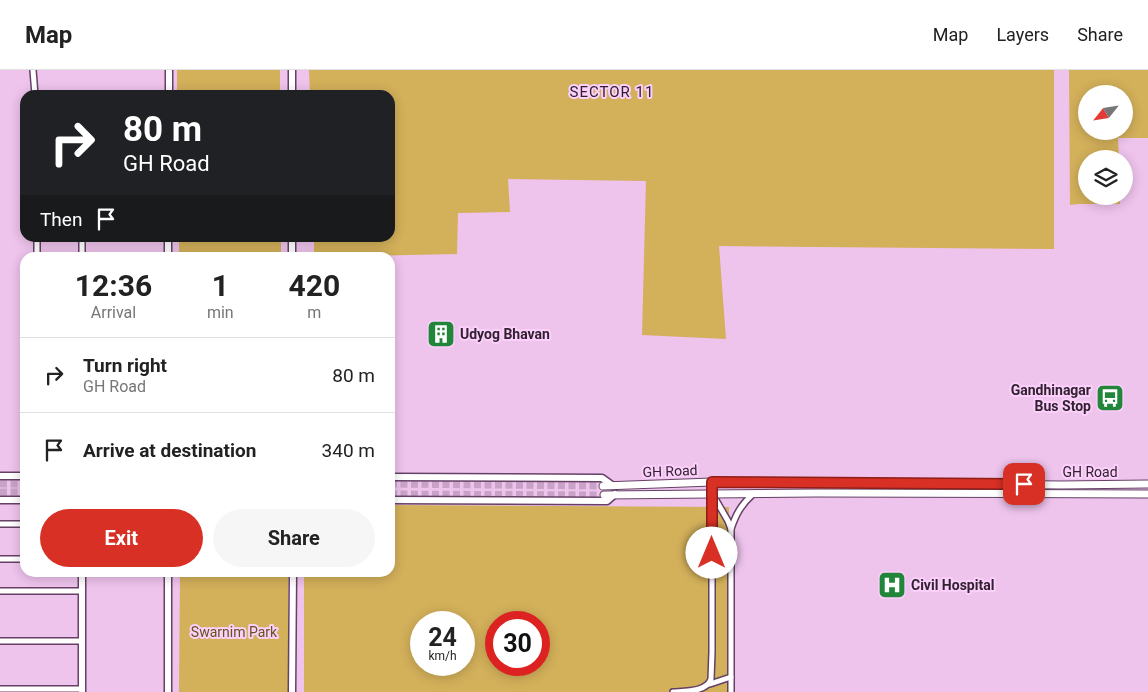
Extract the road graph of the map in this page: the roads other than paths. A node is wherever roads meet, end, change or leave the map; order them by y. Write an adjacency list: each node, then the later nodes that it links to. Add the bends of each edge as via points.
1 (33, 70): 4 (street)
2 (169, 70): 5 (street)
3 (292, 70): 6 (street)
4 (35, 90)
5 (169, 90)
6 (292, 90)
7 (0, 476): 8 (street)
8 (20, 476)
9 (395, 477): 13 (street, via 602,478)
10 (712, 482): 11 (main road, GH Road); 13 (main road, GH Road); 15 (street)
11 (1148, 484)
12 (603, 486): 13 (main road, GH Road)
13 (613, 486)
14 (615, 494): 15 (main road, GH Road); 18 (main road, GH Road); 21 (street, via 607,501)
15 (712, 494): 16 (main road, GH Road); 24 (street); 35 (street)
16 (753, 494): 17 (main road, GH Road); 24 (street, via 744,502)
17 (1148, 494)
18 (604, 495)
19 (0, 500): 20 (street)
20 (20, 500)
21 (395, 500)
22 (0, 524): 23 (street)
23 (20, 524)
24 (731, 529): 34 (street)
25 (0, 559): 26 (street)
26 (20, 559)
27 (82, 577): 30 (street)
28 (168, 577): 39 (street)
29 (293, 577): 40 (street)
30 (82, 590): 31 (street); 33 (street)
31 (0, 591)
32 (0, 641): 33 (street)
33 (82, 641): 38 (street)
34 (731, 677): 35 (street); 42 (street)
35 (710, 684): 41 (street, via 695,690)
36 (0, 689): 37 (street)
37 (8, 690): 38 (street)
38 (82, 690)
39 (168, 692)
40 (292, 692)
41 (674, 692)
42 (731, 692)

